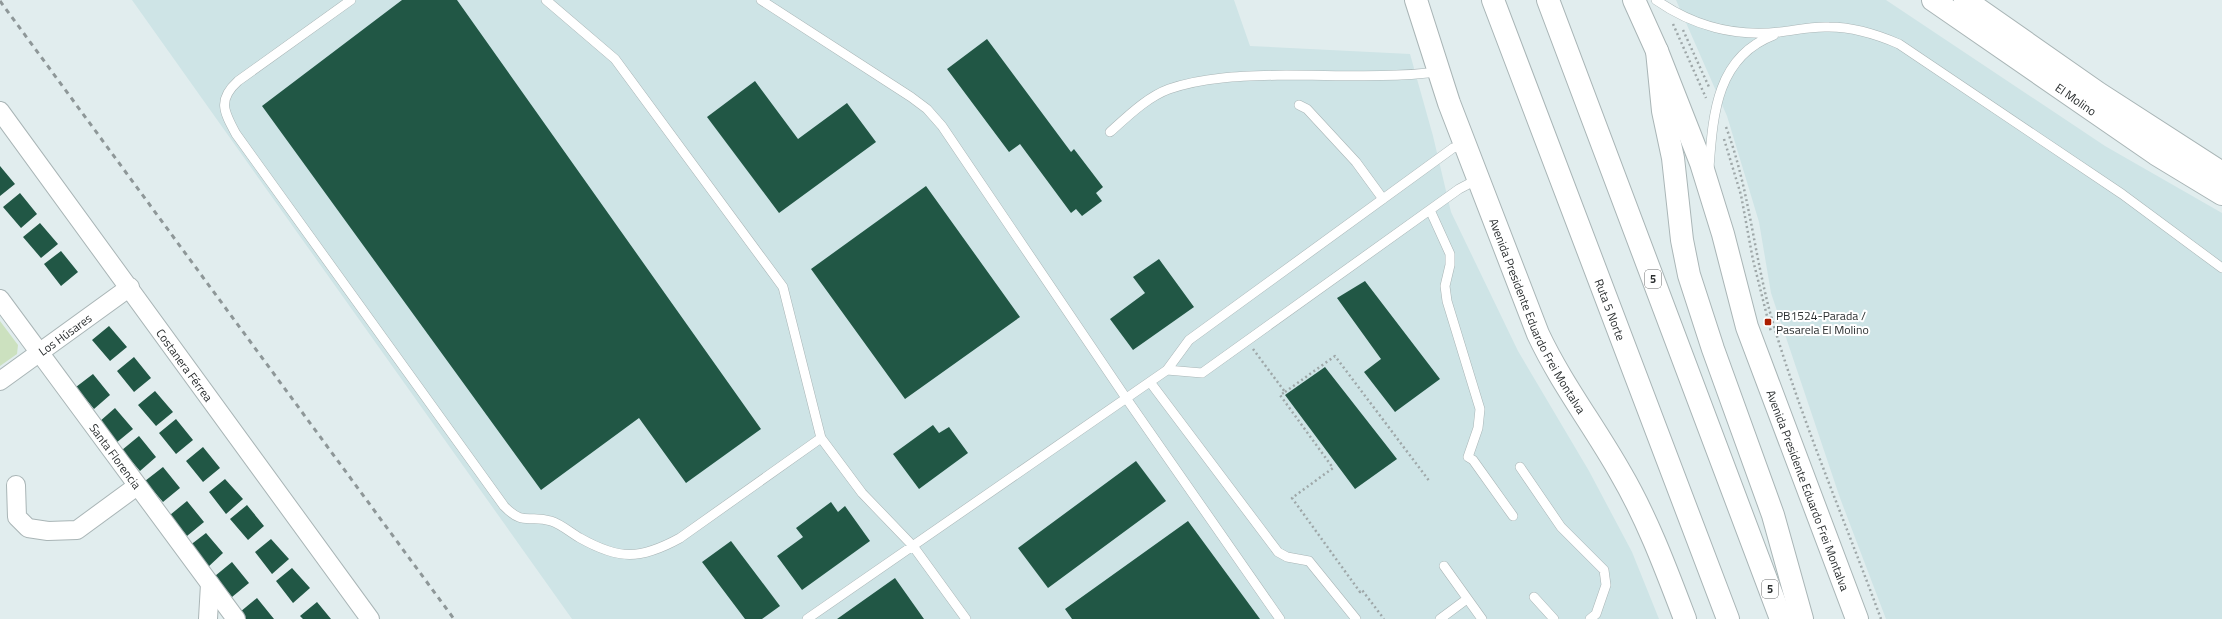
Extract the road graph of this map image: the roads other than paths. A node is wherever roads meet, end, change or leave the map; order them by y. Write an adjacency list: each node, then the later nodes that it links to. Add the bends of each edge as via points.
1 (351, 0): 32 (lane, via 233,85 224,101 224,112 250,154 513,515 523,520 551,521 598,548 616,554 658,550 680,538)
2 (546, 0): 32 (lane, via 615,59 783,287)
3 (761, 0): 31 (lane, via 927,109 942,126)
4 (1493, 0): 54 (main road, Ruta 5 Norte)
5 (1548, 0): 55 (main road, 5)
6 (1634, 0): 12 (main road, Avenida Presidente Eduardo Frei Montalva)
7 (1656, 0): 11 (lane, via 1696,22 1729,31)
8 (1933, 0): 21 (main road, El Molino, via 2156,154)
9 (1965, 0): 18 (main road, El Molino, via 2098,93)
10 (1419, 6): 13 (main road, Avenida Presidente Eduardo Frei Montalva)
11 (1781, 32): 20 (lane, via 1759,42 1740,58 1726,79 1716,103); 24 (lane, via 1812,27 1844,28 1869,33 1899,44 2122,194)
12 (1657, 51): 20 (main road, Avenida Presidente Eduardo Frei Montalva); 56 (main road, via 1663,111 1689,275 1773,515)
13 (1438, 72): 16 (lane, via 1253,76 1199,81 1167,90 1144,104); 17 (main road, Avenida Presidente Eduardo Frei Montalva)
14 (1299, 106): 22 (lane, via 1307,109 1356,162)
15 (0, 111): 25 (street, Costanera Férrea)
16 (1110, 132)
17 (1465, 146): 19 (main road, Avenida Presidente Eduardo Frei Montalva); 22 (lane, via 1454,148)
18 (2222, 173)
19 (1478, 179): 23 (lane); 53 (main road, Avenida Presidente Eduardo Frei Montalva, via 1538,334 1553,365 1603,442 1629,488 1652,536)
20 (1708, 183): 57 (main road, Avenida Presidente Eduardo Frei Montalva, via 1747,327)
21 (2222, 194)
22 (1383, 199): 28 (lane, via 1189,340)
23 (1430, 210): 28 (lane, via 1202,372); 36 (lane, via 1450,254 1445,286 1447,301 1480,409 1478,428 1468,457)
24 (2222, 268)
25 (130, 287): 27 (street, Los Húsares); 44 (street, Costanera Férrea)
26 (0, 300): 27 (street, Santa Florencia)
27 (40, 353): 29 (street, Los Húsares); 35 (street, Santa Florencia)
28 (1167, 370): 30 (lane)
29 (0, 381)
30 (1150, 382): 31 (lane); 48 (lane, via 1278,552 1287,557 1309,561)
31 (1126, 398): 37 (lane); 47 (lane)
32 (821, 438): 37 (lane, via 862,493)
33 (1520, 467): 52 (lane, via 1561,527 1604,570 1606,585 1596,614)
34 (16, 485): 35 (street, via 17,517 28,528 48,531 77,530)
35 (137, 486): 39 (street, Santa Florencia)
36 (1513, 516)
37 (913, 546): 45 (lane); 46 (lane)
38 (1444, 566): 41 (lane)
39 (210, 584): 42 (street); 43 (street, Santa Florencia)
40 (1534, 597): 51 (lane)
41 (1468, 599): 49 (lane); 50 (lane)
42 (208, 619)
43 (236, 619)
44 (370, 619)
45 (807, 619)
46 (966, 619)
47 (1280, 619)
48 (1356, 619)
49 (1440, 619)
50 (1482, 619)
51 (1554, 619)
52 (1590, 619)
53 (1685, 619)
54 (1728, 619)
55 (1781, 619)
56 (1802, 619)
57 (1857, 619)

